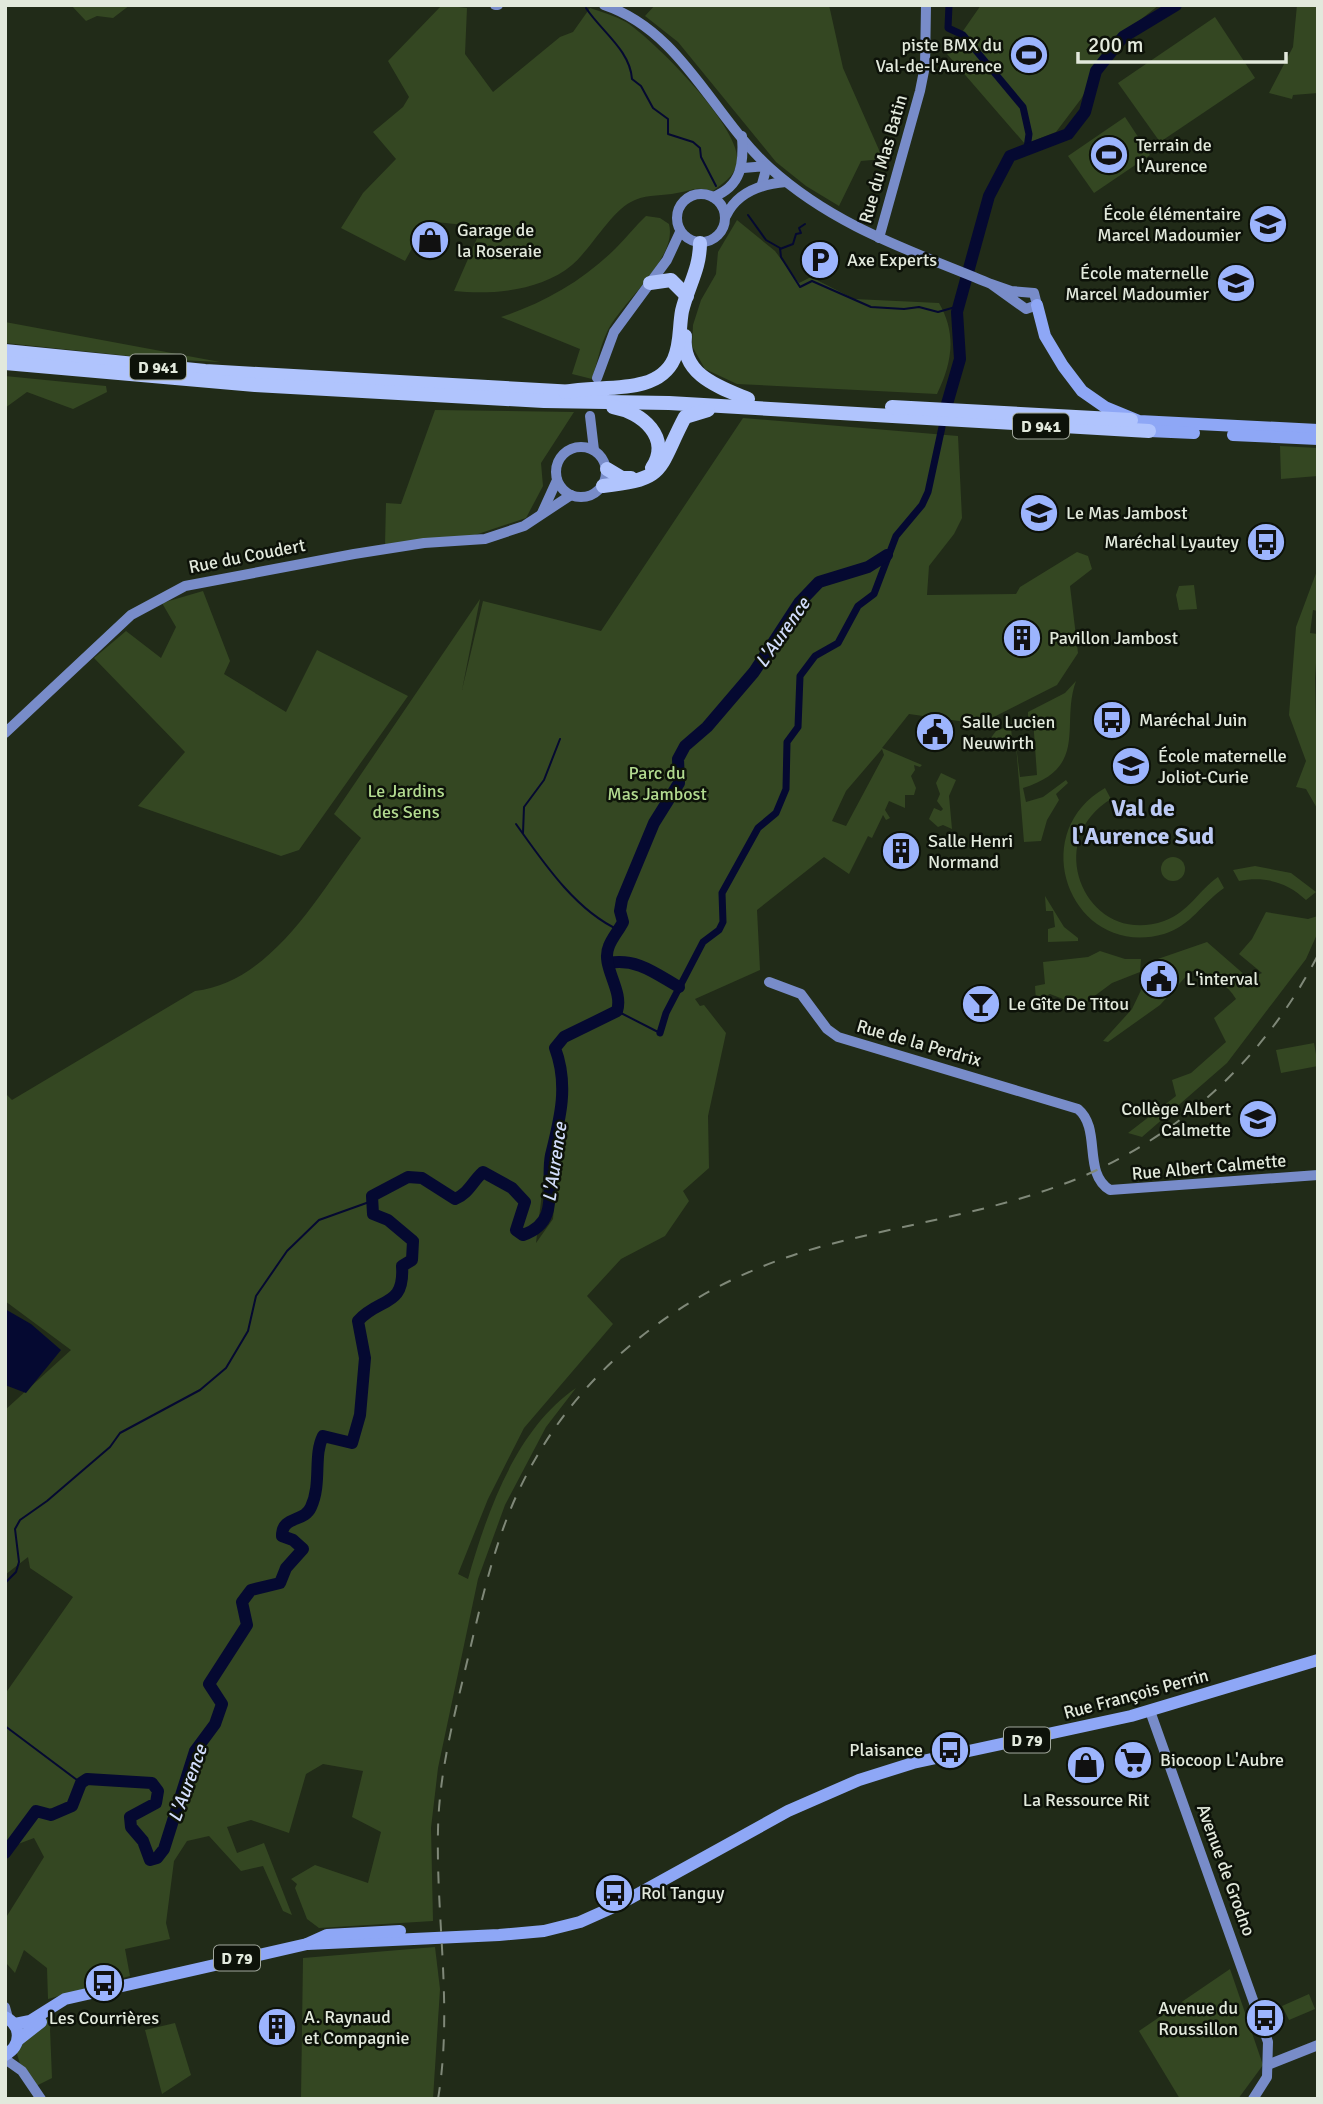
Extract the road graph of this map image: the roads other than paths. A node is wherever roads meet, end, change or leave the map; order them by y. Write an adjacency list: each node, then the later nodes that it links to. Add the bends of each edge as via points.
1 (604, 5): 3 (street, via 645,28 671,50)
2 (926, 5): 11 (street, Rue du Mas Batin, via 920,91)
3 (742, 136): 4 (street); 5 (street)
4 (767, 166): 5 (street); 6 (street); 7 (street)
5 (743, 168): 8 (street, via 734,183)
6 (786, 182): 7 (street); 11 (street, via 826,212)
7 (762, 184): 9 (street, via 731,205)
8 (713, 197): 9 (street); 10 (street, via 698,194 684,201 677,214)
9 (726, 216): 12 (street, via 722,231)
10 (680, 232): 12 (street); 13 (street)
11 (879, 238): 15 (street)
12 (701, 242): 13 (street); 17 (highway, via 699,268); 25 (highway, via 706,272 692,302 684,346 701,377)
13 (667, 260): 14 (street)
14 (650, 283): 17 (highway, via 671,280); 22 (street, via 614,332)
15 (991, 284): 16 (street); 18 (street)
16 (1025, 292): 18 (street); 19 (street, via 1035,294)
17 (687, 296): 23 (highway, via 673,361 660,376 632,387 589,386)
18 (1021, 304): 19 (street, via 1029,310)
19 (1037, 305): 26 (main road, via 1045,336 1082,391)
20 (5, 351): 23 (highway, D 941, via 205,371)
21 (5, 363): 24 (highway, D 941, via 255,385)
22 (597, 378)
23 (565, 392): 25 (highway, D 941)
24 (595, 401): 25 (highway, D 941); 31 (highway, via 625,409 648,422 659,450 649,471 639,477 622,478)
25 (750, 403): 26 (highway, D 941); 33 (highway, via 690,414 654,473 642,481)
26 (1144, 426): 27 (main road, D 941); 28 (main road, D 941)
27 (1318, 430)
28 (1318, 439)
29 (577, 446): 30 (street); 30 (street, via 590,416); 32 (street, via 559,459)
30 (594, 450): 31 (street)
31 (607, 469): 33 (street)
32 (557, 480): 34 (street); 35 (street)
33 (603, 485): 34 (street, via 592,495)
34 (571, 495): 35 (street, Rue du Coudert)
35 (541, 513): 36 (street, Rue du Coudert, via 524,526 485,539 424,543 185,586 131,615)
36 (5, 733)
37 (769, 982): 38 (street, Rue de la Perdrix, via 802,995 838,1037)
38 (1078, 1109): 39 (street, Rue Albert Calmette, via 1088,1124 1098,1178 1110,1190)
39 (1318, 1175)
40 (1318, 1660): 41 (main road, Rue François Perrin / D 79)
41 (1150, 1711): 42 (main road, Rue François Perrin / D 79, via 913,1763 859,1780 788,1811 580,1922 544,1931 307,1944); 46 (street, Avenue de Grodno, via 1268,2042)
42 (93, 1994): 43 (main road, D 79, via 65,1999 30,2021); 45 (main road, D 79, via 46,2019)
43 (8, 2017): 45 (main road)
44 (1318, 2045): 46 (street)
45 (11, 2050): 47 (street)
46 (1270, 2064): 48 (street, via 1265,2083)
47 (41, 2099)
48 (1253, 2099)

